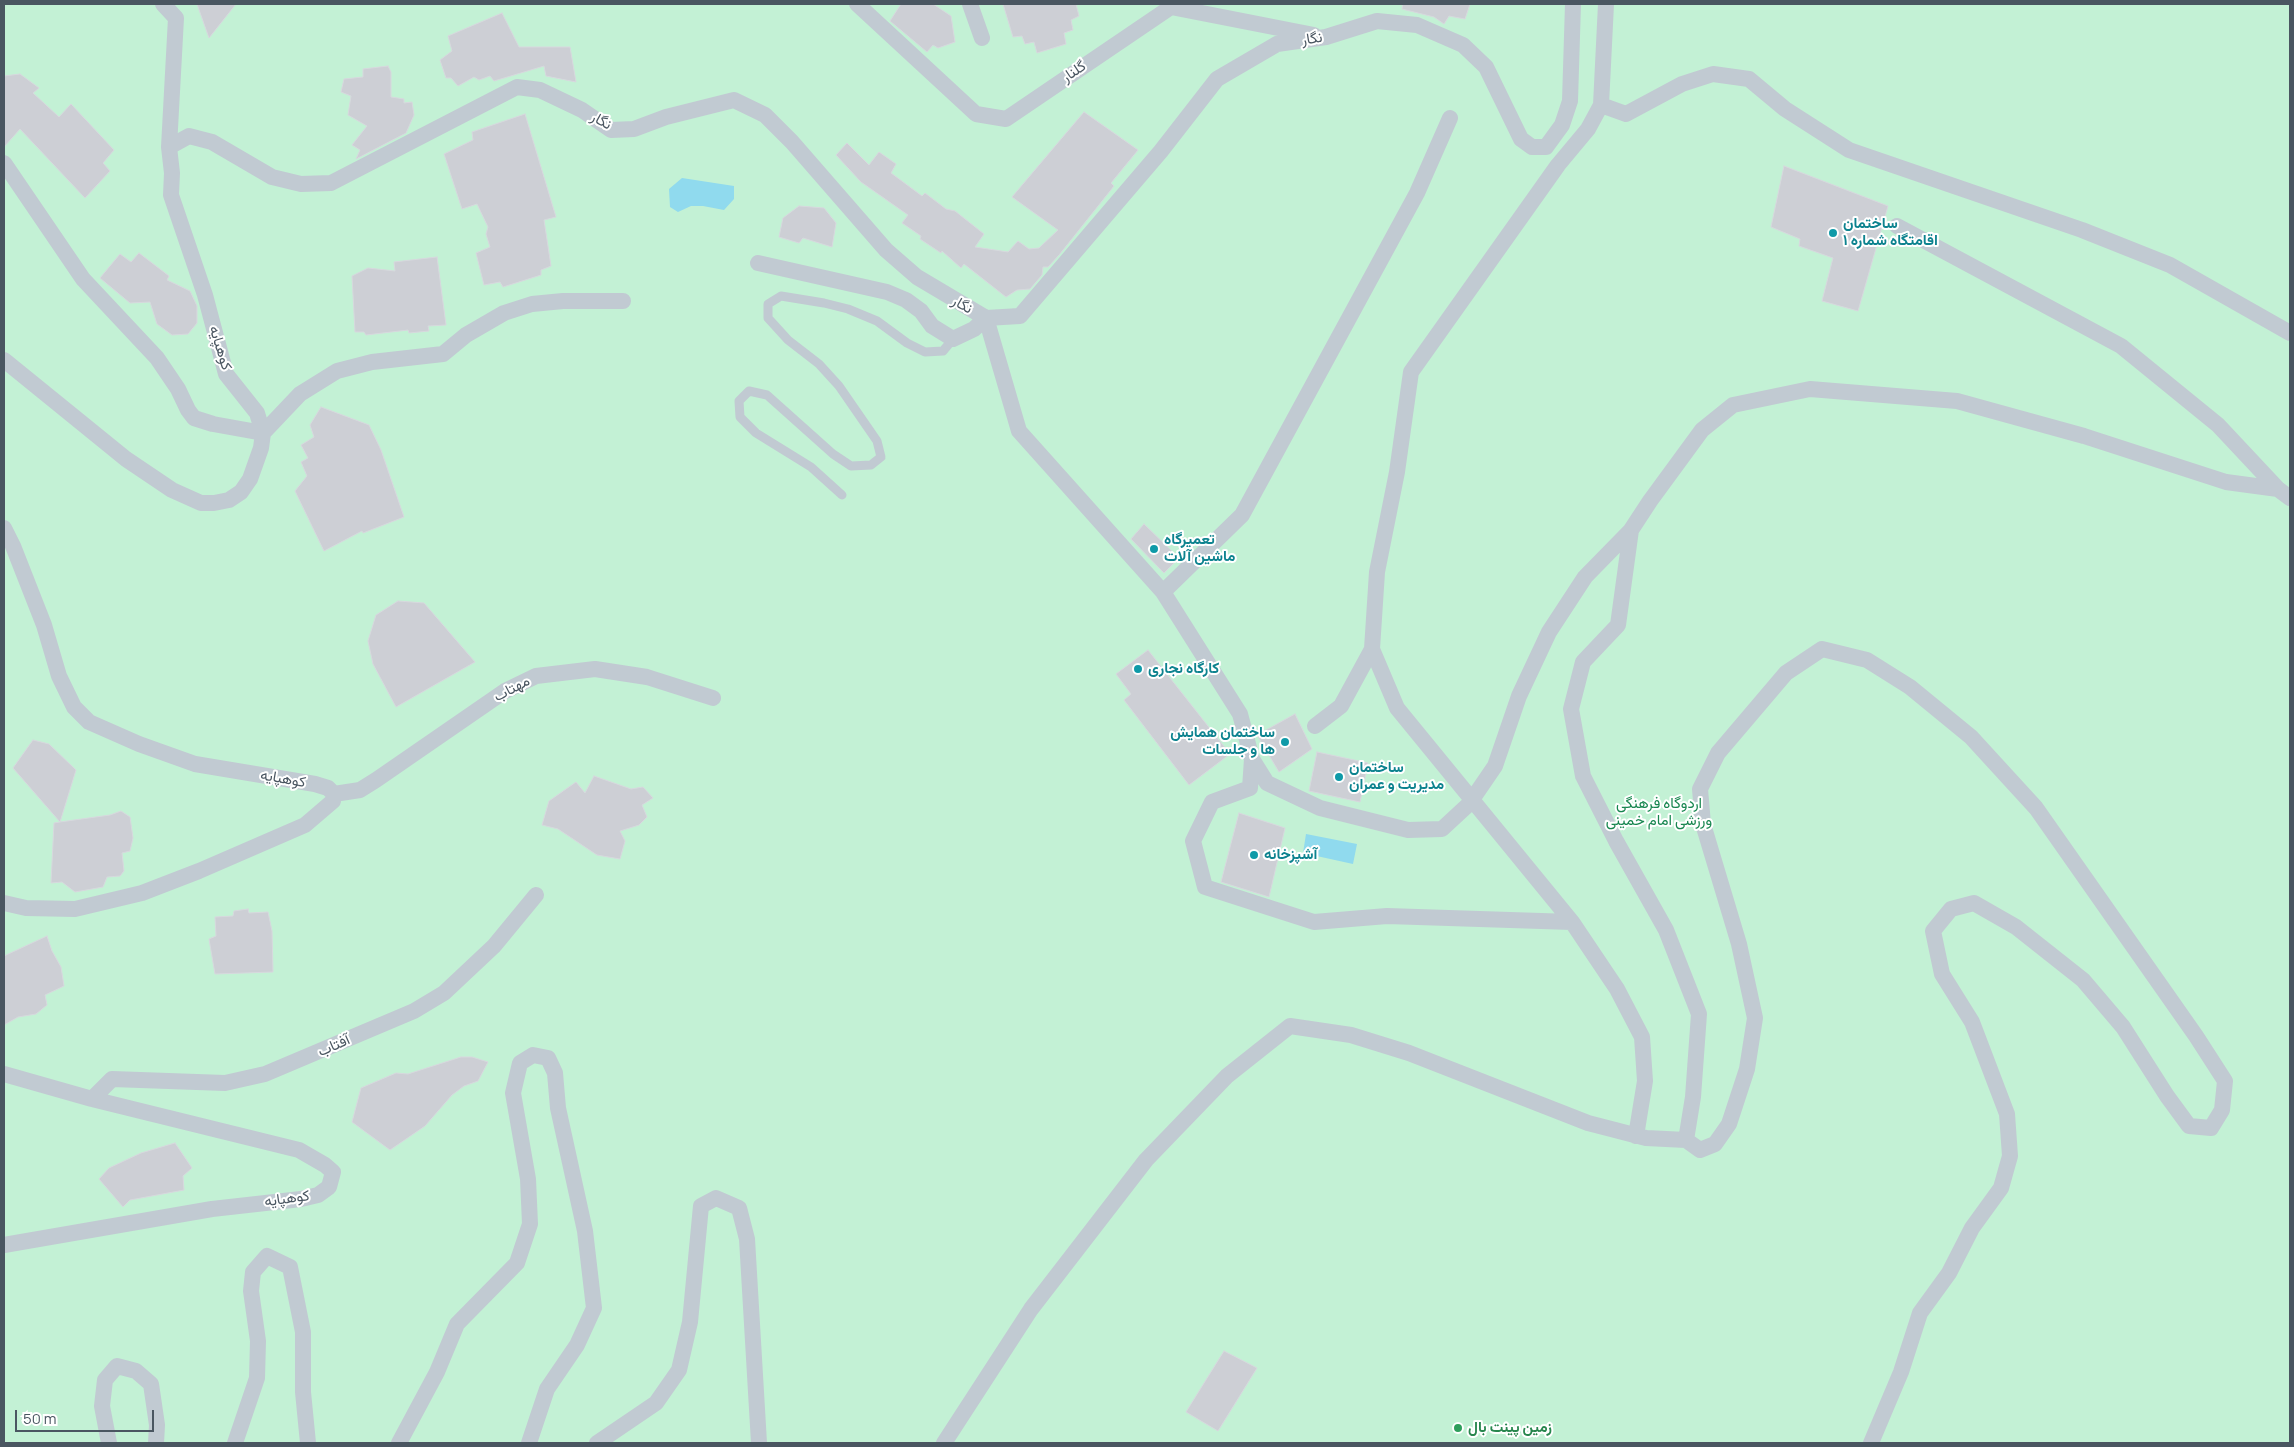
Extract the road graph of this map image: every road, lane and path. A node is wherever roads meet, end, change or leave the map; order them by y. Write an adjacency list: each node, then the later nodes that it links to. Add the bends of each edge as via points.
1 (163, 4): 10 (street, کوهپایه, via 176,18)
2 (857, 4): 6 (street, گلنار, via 976,114 1006,119 1171,6)
3 (970, 4): 7 (street)
4 (1574, 4): 11 (street, via 1570,101 1562,125)
5 (1606, 4): 8 (street)
6 (1326, 37): 11 (street, نگار, via 1376,21 1418,25 1463,45 1486,67 1521,139 1532,147); 17 (street, نگار, via 1277,44 1217,79 1161,151 1020,316)
7 (982, 38)
8 (1601, 106): 12 (street, via 1588,129); 18 (street, via 1626,114 1682,84 1713,74 1749,79 1786,109 1849,150 2082,230 2170,265)
9 (1450, 118): 26 (street, via 1417,193 1242,516)
10 (169, 147): 17 (street, نگار, via 189,136 212,142 272,177 301,184 331,183 517,87 540,90 582,110 611,130 634,129 666,117 734,100 765,115 886,250 918,277); 21 (street, کوهپایه, via 171,195 205,295 226,374 257,413)
11 (1546, 147): 12 (street)
12 (1562, 160): 27 (street, via 1411,372 1397,472 1377,572)
13 (4, 163): 21 (street, via 83,279 157,358 194,418)
14 (1897, 226): 22 (street, via 2121,346 2218,425)
15 (758, 262): 19 (street, via 887,292 906,300 921,311 932,326)
16 (624, 301): 21 (street, via 532,304 504,313 466,335 443,354 372,362 337,371 300,394)
17 (986, 318): 19 (street, نگار, via 974,329); 26 (street, via 1019,431)
18 (2290, 333)
19 (953, 339): 23 (lane, via 943,351 925,352 877,321 848,309 780,296 768,304 768,318 839,386 877,442 881,457 870,465 851,466 767,395 749,391 739,401 740,417 756,433 811,467)
20 (4, 360): 21 (street, via 126,459 172,490 201,503 229,500 241,492 250,479)
21 (263, 433)
22 (2284, 493): 25 (street, via 2226,482 2084,436 1957,401 1810,388 1733,405 1702,430)
23 (842, 495)
24 (4, 528): 31 (street, کوهپایه, via 44,625 59,676 74,706 89,722 195,764 315,784 328,788)
25 (1631, 530): 30 (street, via 1585,576 1550,632 1520,696 1495,766 1469,804 1442,829 1408,830 1320,808 1266,783); 38 (street, via 1618,625 1583,662 1571,709 1583,776 1666,930 1699,1014 1694,1097)
26 (1163, 592): 30 (street, via 1240,714)
27 (1372, 649): 29 (street, via 1341,706); 34 (street, via 1397,708)
28 (713, 698): 31 (street, مهتاب, via 647,677 595,670 536,676 505,691 360,790)
29 (1315, 726)
30 (1252, 759): 34 (street, via 1250,788 1212,802 1193,841 1205,887 1314,922 1387,916)
31 (334, 794): 33 (street, via 333,801 305,825 142,893 75,908 26,908)
32 (536, 895): 36 (street, آفتاب, via 494,946 444,993 414,1011 265,1074 225,1083 112,1079)
33 (4, 903)
34 (1572, 922): 37 (street, via 1617,989 1642,1037 1645,1081)
35 (4, 1074): 36 (street, کوهپایه)
36 (92, 1099): 39 (street, کوهپایه, via 299,1150 333,1172 332,1180 329,1187 318,1195 301,1199 212,1209)
37 (1636, 1136): 38 (street); 48 (street, via 1588,1123 1408,1053 1351,1036 1290,1026 1227,1076 1146,1160 1031,1309)
38 (1686, 1140): 49 (street, via 1700,1150 1715,1144 1729,1124 1747,1069 1755,1018 1739,944 1703,824 1700,789 1718,753 1786,674 1822,649 1867,660 1910,688 1971,737 2036,808 2224,1080 2222,1110 2211,1128 2189,1126 2166,1096 2123,1026 2083,980 2016,927 1974,903 1950,909 1933,931 1942,974 1972,1022 2007,1114 2010,1156 2001,1188 1972,1228 1949,1273 1920,1313 1901,1372)
39 (4, 1245)
40 (109, 1443): 41 (street, via 102,1406 105,1380 117,1366 136,1371 151,1384 157,1425)
41 (156, 1443)
42 (235, 1443): 43 (street, via 257,1378 258,1342 251,1292 253,1272 267,1256 290,1266 303,1332 303,1392)
43 (308, 1443)
44 (399, 1443): 45 (street, via 437,1372 457,1324 517,1262 530,1224 528,1179 513,1093 520,1063 533,1055 548,1058 555,1073 558,1108 585,1231 594,1308 577,1345 547,1389)
45 (529, 1443)
46 (597, 1443): 47 (street, via 656,1403 679,1370 690,1322 701,1206 716,1198 739,1208 747,1238)
47 (759, 1443)
48 (944, 1443)
49 (1871, 1443)

